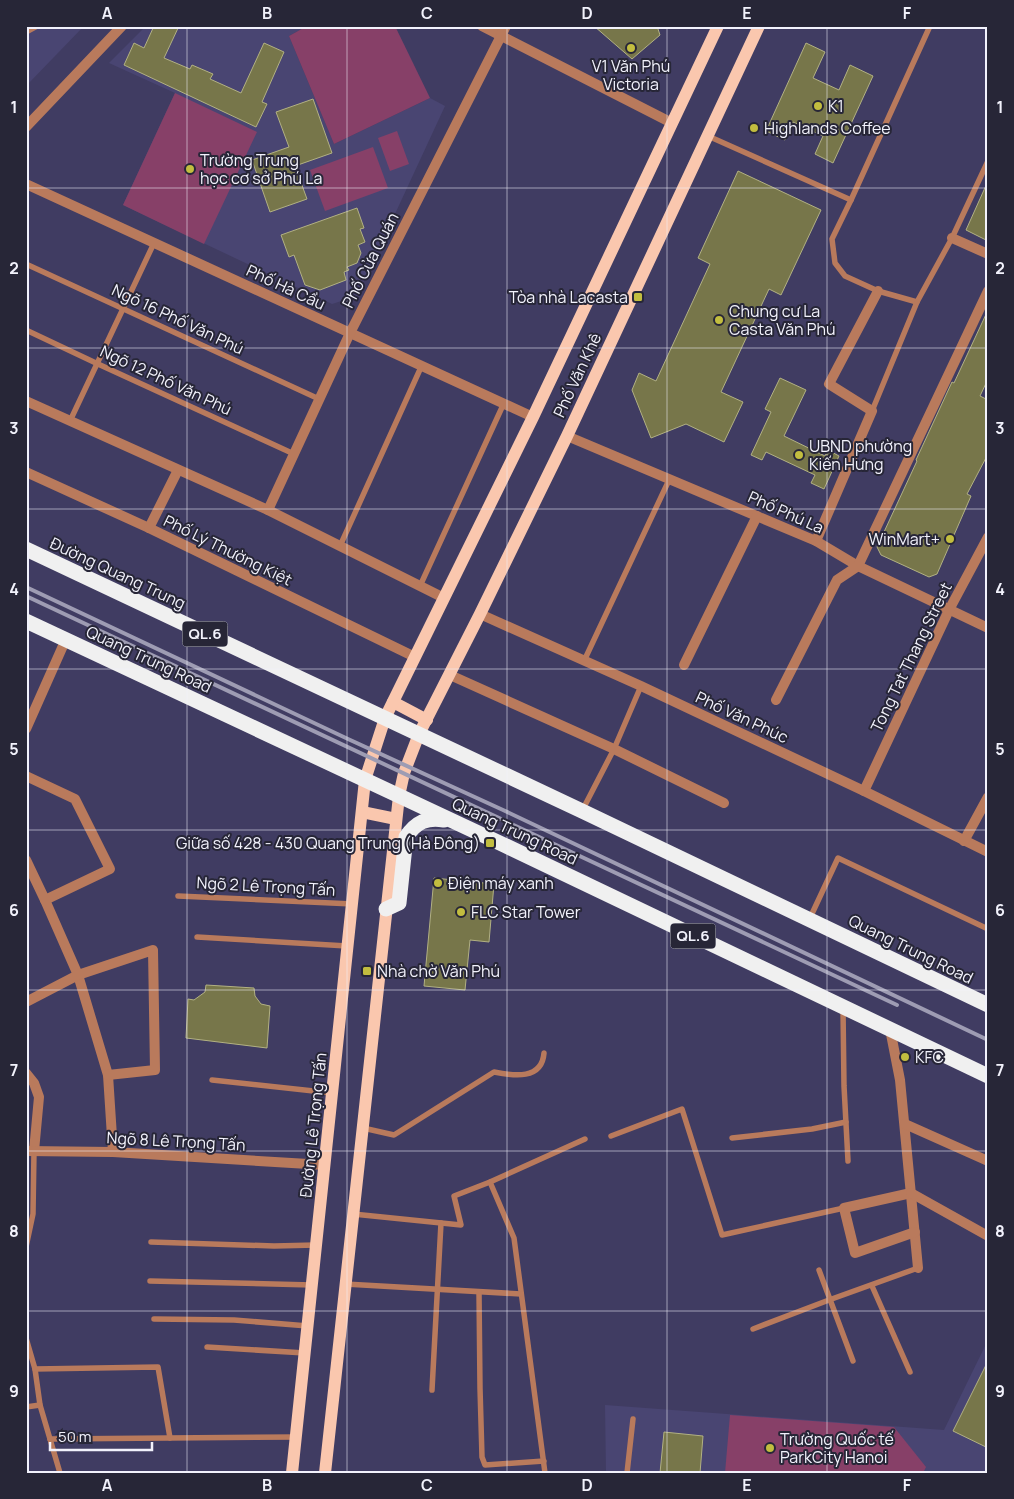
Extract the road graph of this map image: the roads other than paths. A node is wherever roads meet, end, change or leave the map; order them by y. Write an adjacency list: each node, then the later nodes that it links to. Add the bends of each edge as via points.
1 (37, 26): 8 (lane)
2 (122, 26): 10 (street)
3 (482, 26): 7 (street)
4 (718, 26): 9 (main road, Phố Văn Khê)
5 (759, 26): 11 (main road, Phố Văn Khê)
6 (930, 26): 14 (lane)
7 (504, 31): 9 (street); 24 (street, Phố Cửa Quán)
8 (26, 32)
9 (672, 123): 31 (main road, Phố Văn Khê)
10 (26, 127)
11 (708, 136): 14 (lane); 33 (main road, Phố Văn Khê)
12 (988, 161): 15 (lane)
13 (26, 184): 16 (street, Phố Hà Cầu)
14 (851, 200): 19 (lane, via 832,239 836,263 845,276)
15 (952, 238): 17 (street); 21 (lane)
16 (154, 243): 22 (lane); 24 (street, Phố Hà Cầu)
17 (988, 254)
18 (26, 264): 22 (lane, Ngõ 16 Phố Văn Phú)
19 (878, 291): 21 (lane); 30 (street, via 829,384)
20 (988, 291): 45 (street)
21 (917, 302): 30 (lane)
22 (124, 309): 25 (lane); 27 (lane, Ngõ 16 Phố Văn Phú)
23 (26, 330): 25 (lane, Ngõ 12 Phố Văn Phú)
24 (350, 333): 26 (street, Phố Hà Cầu); 27 (street, Phố Cửa Quán)
25 (98, 364): 32 (lane); 34 (lane, Ngõ 12 Phố Văn Phú)
26 (422, 366): 29 (street, Phố Hà Cầu); 43 (lane)
27 (319, 399): 34 (street, Phố Cửa Quán)
28 (26, 401): 32 (street)
29 (504, 403): 31 (street, Phố Hà Cầu); 46 (lane)
30 (872, 411): 42 (street)
31 (533, 417): 47 (main road, Phố Văn Khê)
32 (70, 421): 35 (street)
33 (567, 436): 37 (street, Phố Phú La); 49 (main road, Phố Văn Khê)
34 (294, 454): 38 (street, Phố Cửa Quán)
35 (178, 470): 38 (street); 40 (street)
36 (26, 472): 40 (street, Phố Lý Thường Kiệt)
37 (670, 478): 39 (street, Phố Phú La); 54 (lane)
38 (268, 510): 43 (street)
39 (757, 516): 42 (street, Phố Phú La); 55 (street)
40 (149, 528): 53 (street, Phố Lý Thường Kiệt)
41 (988, 537): 48 (street, Tong Tat Thang Street)
42 (816, 541): 45 (street, Phố Phú La)
43 (340, 546): 46 (street)
44 (26, 549): 60 (highway, Đường Quang Trung / QL.6)
45 (858, 566): 48 (street, Phố Phú La); 58 (street, via 837,580)
46 (420, 586): 47 (street)
47 (444, 598): 53 (main road, Phố Văn Khê)
48 (949, 610): 51 (street, Phố Phú La); 67 (street, Tong Tat Thang Street)
49 (480, 614): 54 (street, Phố Văn Phúc); 56 (main road, Phố Văn Khê)
50 (26, 620): 52 (highway, Quang Trung Road / QL.6)
51 (988, 628)
52 (66, 639): 62 (street); 66 (highway, Quang Trung Road / QL.6)
53 (415, 657): 59 (main road, Phố Văn Khê)
54 (584, 661): 57 (street, Phố Văn Phúc)
55 (684, 664)
56 (450, 675): 61 (main road, Phố Văn Khê); 64 (street)
57 (640, 686): 64 (lane); 67 (street, Phố Văn Phúc)
58 (776, 700)
59 (393, 702): 60 (main road, Phố Văn Khê); 61 (main road)
60 (385, 718): 63 (highway, Quang Trung Road / QL.6); 66 (main road, Phố Văn Khê)
61 (427, 720): 63 (main road, Phố Văn Khê)
62 (26, 729)
63 (419, 734): 68 (main road, Phố Văn Khê); 71 (highway, Quang Trung Road / QL.6)
64 (614, 750): 70 (street); 71 (lane)
65 (26, 776): 79 (street, via 75,799 110,869)
66 (365, 780): 68 (highway, Quang Trung Road / QL.6); 72 (main road, Đường Lê Trọng Tấn)
67 (864, 791): 75 (street, Phố Văn Phúc)
68 (399, 796): 73 (main road); 74 (highway, Quang Trung Road / QL.6)
69 (988, 797): 75 (street)
70 (724, 803)
71 (582, 811): 82 (highway, Quang Trung Road / QL.6)
72 (362, 812): 73 (main road); 80 (main road, Đường Lê Trọng Tấn)
73 (396, 819): 81 (main road)
74 (451, 820): 81 (highway, via 432,818 411,829 406,837 398,904); 89 (highway, Quang Trung Road / QL.6)
75 (964, 841): 76 (street, Phố Văn Phúc)
76 (988, 852)
77 (26, 860): 79 (street)
78 (178, 896): 80 (lane, Ngõ 2 Lê Trọng Tấn)
79 (45, 900): 86 (street)
80 (352, 904): 85 (main road, Đường Lê Trọng Tấn)
81 (386, 909): 99 (main road)
82 (809, 920): 83 (lane, via 838,858); 88 (highway, Quang Trung Road / QL.6)
83 (988, 929)
84 (198, 937): 85 (lane)
85 (347, 946): 96 (main road, Đường Lê Trọng Tấn)
86 (78, 975): 87 (street); 93 (street); 93 (street, via 153,950 155,1070)
87 (26, 1002)
88 (988, 1005)
89 (843, 1007): 90 (highway, Quang Trung Road / QL.6); 97 (lane)
90 (890, 1030): 94 (highway, Quang Trung Road / QL.6); 98 (street)
91 (544, 1053): 99 (lane, via 537,1070 517,1077 494,1072 394,1134)
92 (26, 1073): 103 (street, via 39,1097)
93 (108, 1075): 104 (street)
94 (988, 1076)
95 (212, 1080): 96 (lane)
96 (332, 1093): 107 (main road, Đường Lê Trọng Tấn)
97 (846, 1122): 101 (lane); 105 (lane)
98 (905, 1124): 106 (street); 109 (street)
99 (362, 1128): 111 (main road)
100 (612, 1136): 110 (lane, via 682,1109 722,1235)
101 (732, 1138)
102 (585, 1139): 108 (lane)
103 (30, 1151): 104 (street, Ngõ 8 Lê Trọng Tấn); 117 (lane, via 32,1214)
104 (113, 1152): 107 (street, Ngõ 8 Lê Trọng Tấn)
105 (848, 1161)
106 (988, 1161)
107 (325, 1165): 116 (main road, Đường Lê Trọng Tấn)
108 (490, 1182): 112 (lane, via 454,1196 461,1225); 126 (lane, via 514,1238)
109 (911, 1193): 110 (street); 113 (street); 114 (street)
110 (844, 1208): 113 (street, via 855,1253)
111 (353, 1214): 112 (lane); 121 (main road)
112 (441, 1224): 124 (lane)
113 (915, 1232): 118 (street)
114 (988, 1236)
115 (151, 1242): 116 (lane)
116 (316, 1245): 122 (main road, Đường Lê Trọng Tấn)
117 (26, 1247)
118 (918, 1268): 123 (lane)
119 (819, 1270): 127 (lane)
120 (150, 1281): 122 (lane)
121 (346, 1284): 124 (lane); 147 (main road)
122 (312, 1286): 129 (main road, Đường Lê Trọng Tấn)
123 (872, 1286): 127 (lane); 136 (lane)
124 (437, 1289): 125 (lane); 137 (lane)
125 (479, 1292): 126 (lane); 144 (lane, via 482,1457 485,1465)
126 (520, 1294): 144 (lane)
127 (829, 1300): 130 (lane); 134 (lane)
128 (154, 1319): 129 (lane, via 234,1320)
129 (308, 1326): 133 (main road, Đường Lê Trọng Tấn)
130 (753, 1330)
131 (26, 1338): 135 (lane)
132 (208, 1347): 133 (lane)
133 (305, 1353): 141 (main road, Đường Lê Trọng Tấn)
134 (853, 1361)
135 (35, 1369): 138 (lane); 142 (lane, via 158,1367)
136 (910, 1372)
137 (432, 1390)
138 (40, 1405): 139 (lane); 143 (lane)
139 (26, 1407)
140 (633, 1419): 149 (lane)
141 (296, 1437): 142 (lane); 146 (main road, Đường Lê Trọng Tấn)
142 (170, 1438): 143 (lane)
143 (50, 1439): 145 (lane)
144 (544, 1460): 148 (lane)
145 (60, 1473)
146 (292, 1473)
147 (325, 1473)
148 (545, 1473)
149 (627, 1473)

